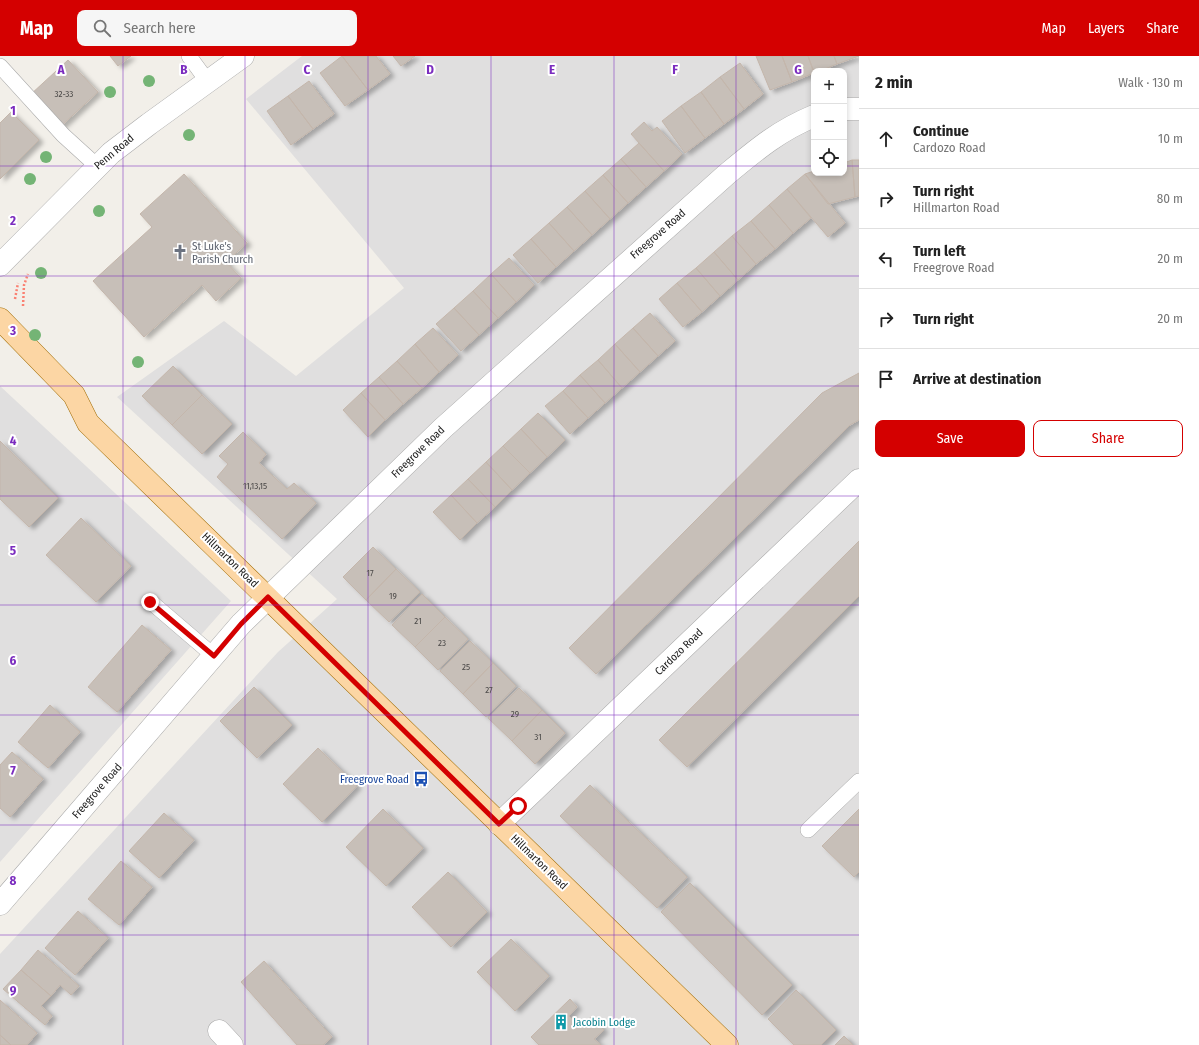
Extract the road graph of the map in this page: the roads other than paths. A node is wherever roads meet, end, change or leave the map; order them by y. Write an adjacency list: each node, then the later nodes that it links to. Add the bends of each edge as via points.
1 (189, 56): 4 (lane)
2 (243, 56): 4 (street, Penn Road)
3 (0, 66): 8 (lane, via 63,135)
4 (208, 82): 8 (street, Penn Road, via 148,124)
5 (847, 109): 6 (street)
6 (859, 109)
7 (811, 117): 12 (street, Freegrove Road, via 769,139 721,179 443,428)
8 (97, 166): 9 (street, Penn Road)
9 (0, 265)
10 (0, 319): 12 (main road, Hillmarton Road, via 74,395 88,422)
11 (859, 480): 16 (street, Cardozo Road)
12 (268, 597): 14 (street, Freegrove Road); 16 (main road, Hillmarton Road)
13 (150, 602): 14 (lane)
14 (214, 656): 18 (street, Freegrove Road)
15 (859, 781): 17 (lane)
16 (499, 824): 19 (main road, Hillmarton Road)
17 (808, 830)
18 (0, 904)
19 (725, 1044)

